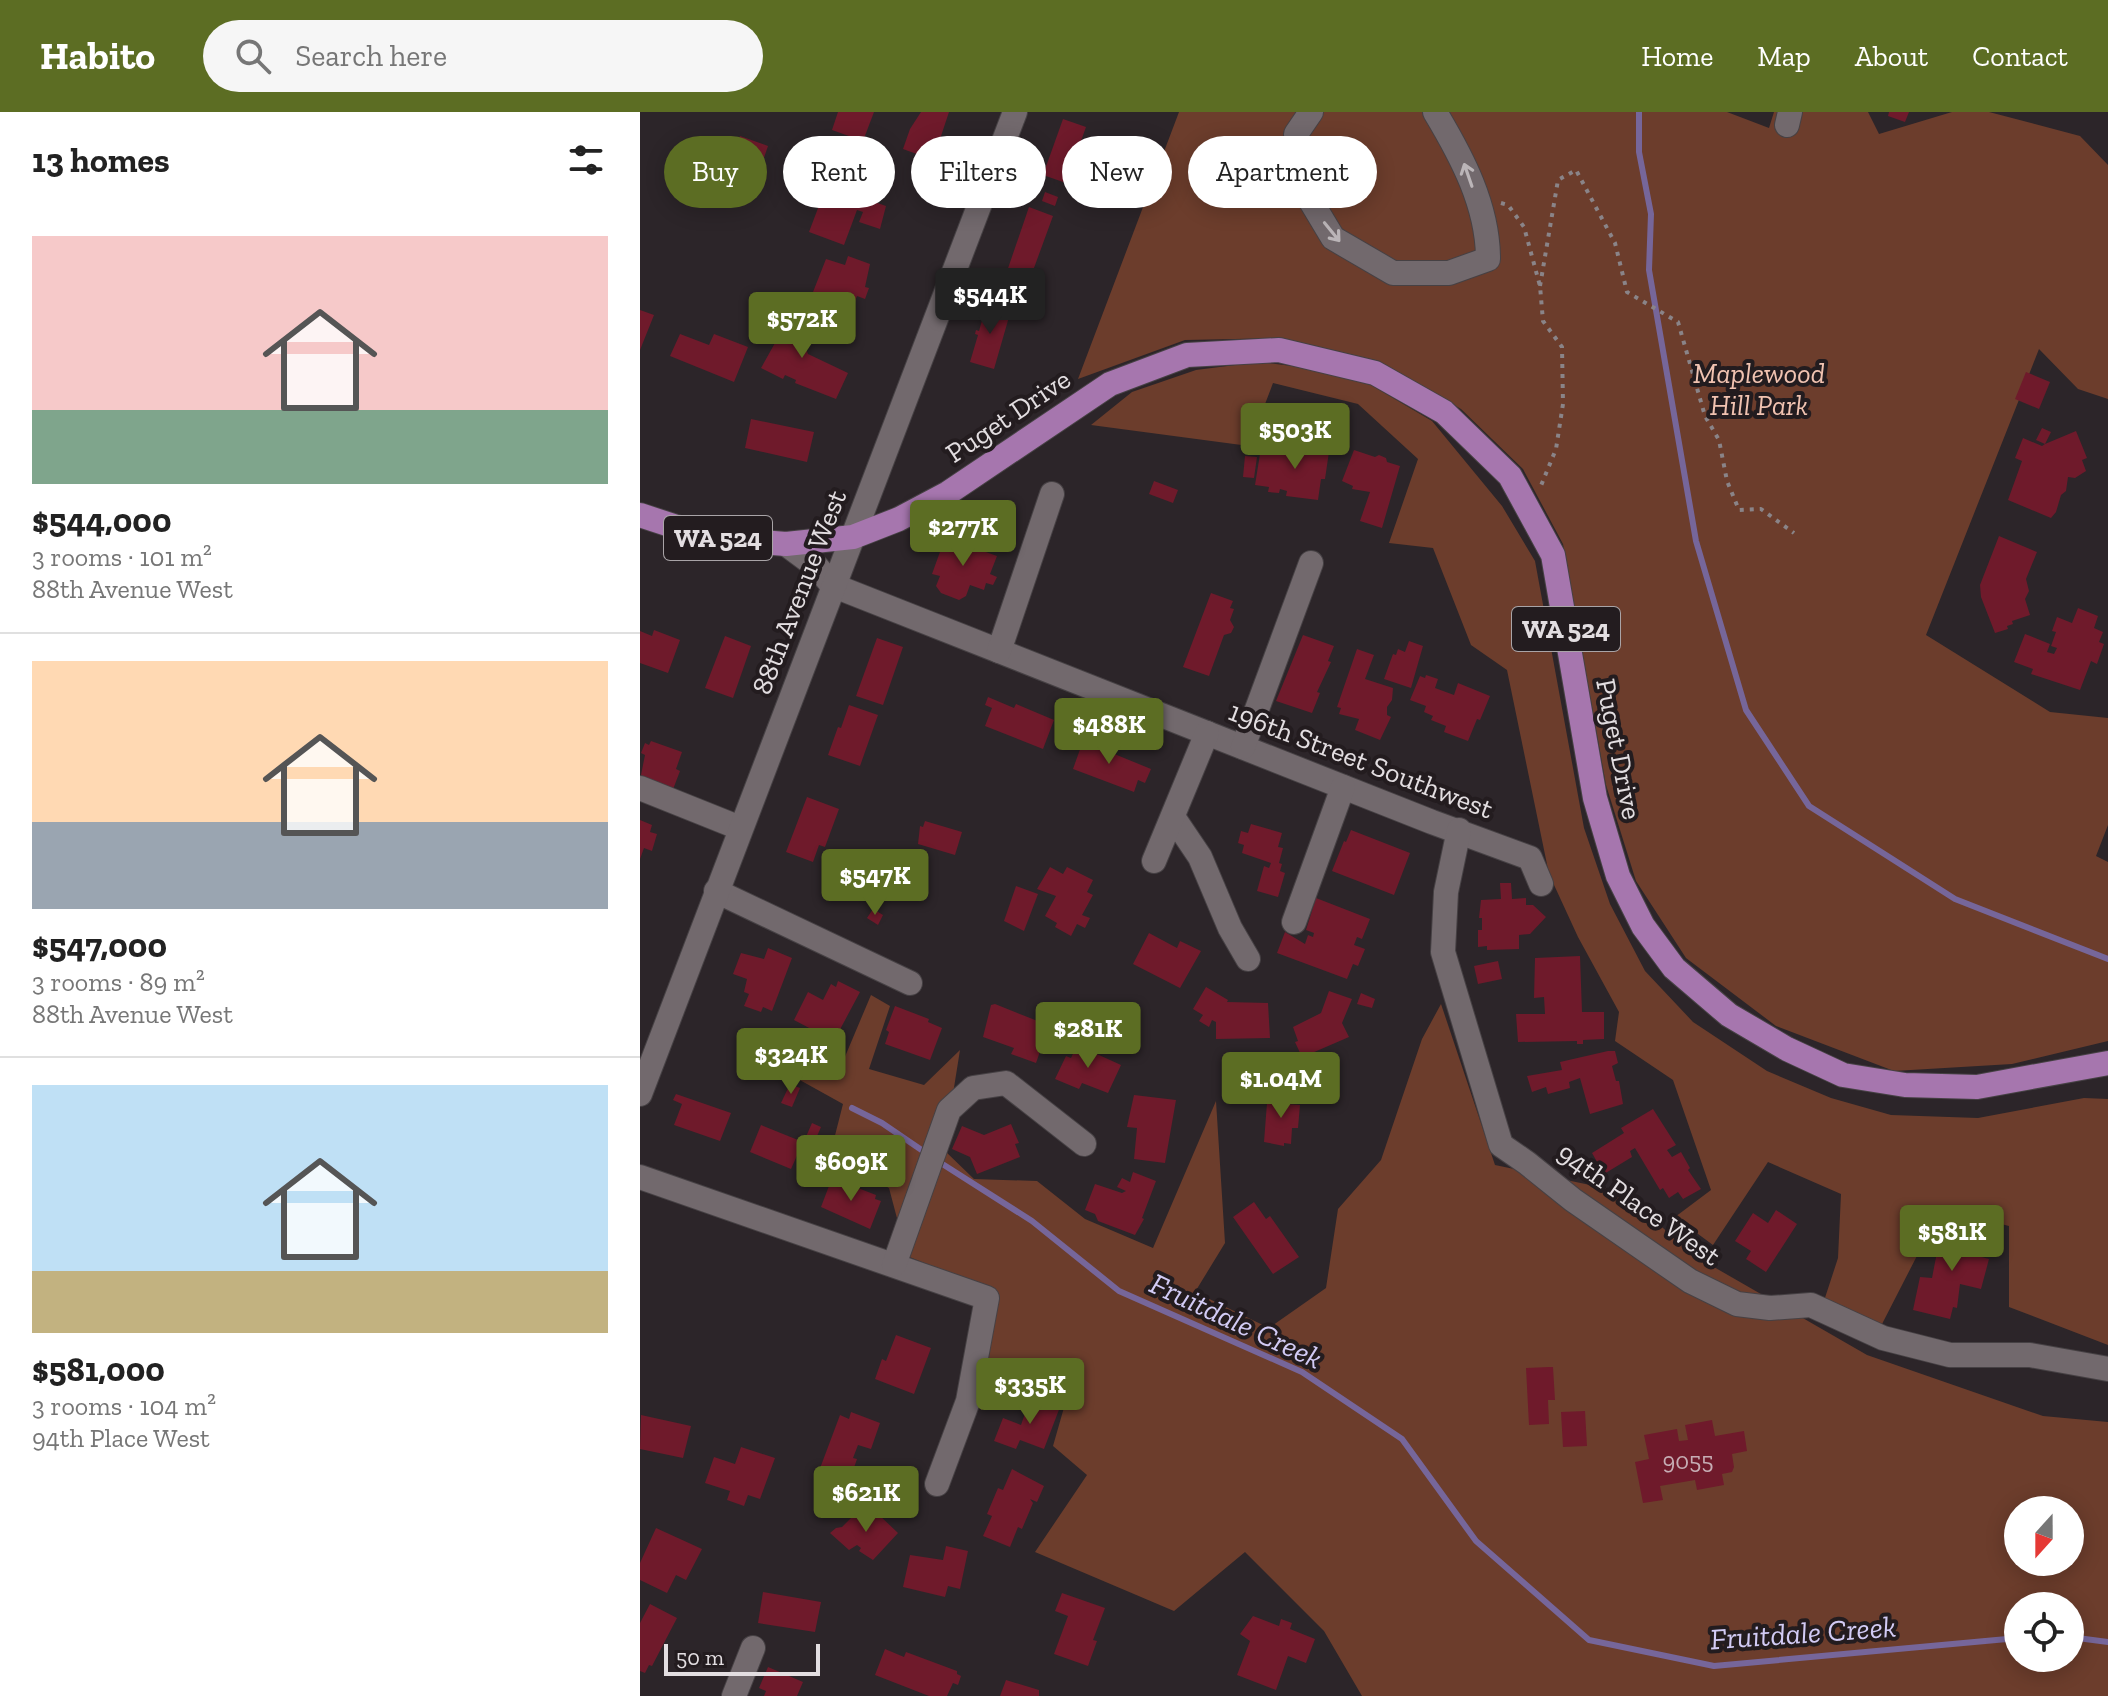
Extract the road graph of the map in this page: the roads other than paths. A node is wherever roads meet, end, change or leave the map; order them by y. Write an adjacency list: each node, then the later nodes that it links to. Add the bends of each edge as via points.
1 (1015, 112): 6 (street, 88th Avenue West)
2 (1311, 112): 3 (street, one-way to 3, via 1296,134 1303,188 1333,238 1393,273 1449,273 1488,259 1488,232 1462,157)
3 (1435, 112)
4 (1052, 494): 10 (street)
5 (640, 515): 7 (main road, WA 524, via 710,538)
6 (853, 537): 7 (main road, WA 524); 9 (street, 88th Avenue West); 25 (main road, Puget Drive / WA 524, via 948,493 1110,384 1187,355 1279,350 1375,373 1444,412 1510,476 1553,555 1595,798 1614,863 1643,926 1674,968 1729,1015 1843,1075 1905,1085 1977,1087)
7 (786, 544): 9 (street)
8 (1311, 563): 12 (street)
9 (832, 585): 10 (street, 196th Street Southwest); 16 (street, 88th Avenue West)
10 (999, 651): 11 (street, 196th Street Southwest)
11 (1207, 733): 12 (street, 196th Street Southwest); 15 (street)
12 (1243, 747): 13 (street, 196th Street Southwest)
13 (1343, 787): 17 (street, 196th Street Southwest); 21 (street)
14 (640, 788): 16 (street)
15 (1173, 817): 18 (street); 22 (street, via 1200,857)
16 (740, 828): 20 (street, 88th Avenue West)
17 (1459, 830): 19 (street, 196th Street Southwest, via 1530,858); 30 (street, 94th Place West, via 1446,892 1443,952 1501,1145 1690,1281 1737,1304 1811,1305 1883,1338 1950,1355 2030,1355)
18 (1154, 861)
19 (1541, 884)
20 (716, 891): 23 (street); 24 (street, 88th Avenue West)
21 (1294, 922)
22 (1248, 959)
23 (910, 983)
24 (646, 1058): 26 (street, 88th Avenue West)
25 (2108, 1063)
26 (640, 1094)
27 (1084, 1144): 29 (street, via 1006,1083 973,1088 949,1110)
28 (640, 1177): 29 (street)
29 (894, 1265): 31 (street, via 987,1298 968,1401)
30 (2108, 1369)
31 (937, 1484)
32 (753, 1648): 33 (street)
33 (734, 1696)

